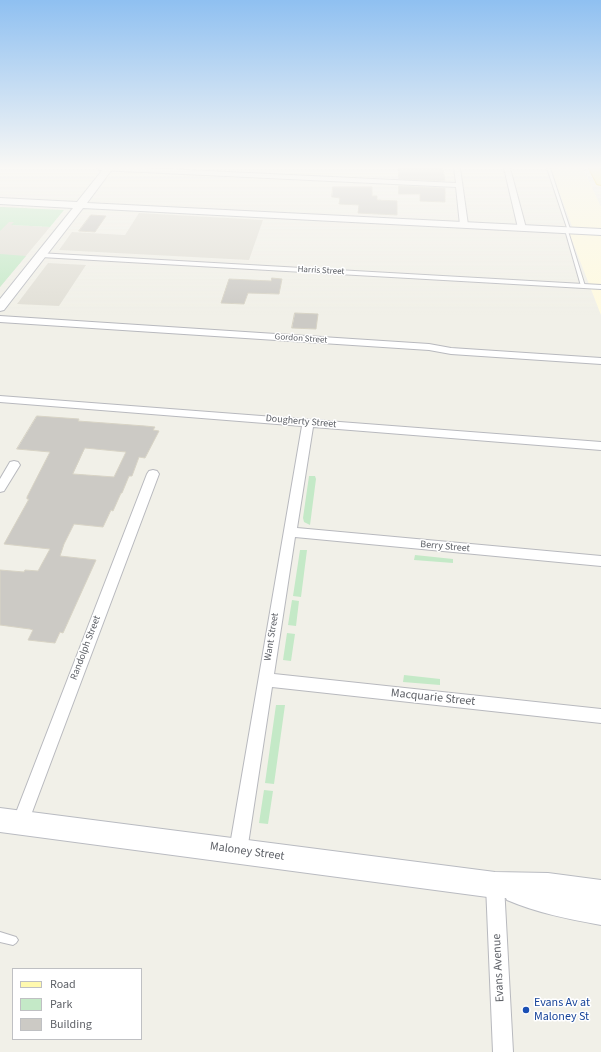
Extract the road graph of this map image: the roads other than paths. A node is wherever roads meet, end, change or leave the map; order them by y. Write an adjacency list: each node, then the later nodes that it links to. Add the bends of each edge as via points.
1 (71, 217): 10 (street)
2 (312, 217): 6 (street)
3 (463, 217): 6 (street)
4 (519, 217): 7 (street)
5 (564, 217): 8 (lane)
6 (464, 225): 7 (street)
7 (522, 228): 8 (street)
8 (568, 231): 9 (street); 11 (lane)
9 (601, 232)
10 (41, 255): 11 (street, Harris Street); 13 (street)
11 (583, 286): 12 (street, Harris Street)
12 (601, 287)
13 (0, 307)
14 (0, 319): 15 (street, Gordon Street)
15 (601, 361)
16 (0, 399): 17 (street, Dougherty Street)
17 (308, 423): 18 (street, Dougherty Street); 22 (street, Want Street)
18 (601, 446)
19 (14, 465): 21 (street)
20 (152, 474): 26 (street, Randolph Street)
21 (0, 488)
22 (289, 532): 23 (street, Berry Street); 24 (street, Want Street)
23 (601, 560)
24 (265, 680): 25 (street, Macquarie Street); 27 (street, Want Street)
25 (601, 716)
26 (10, 822): 27 (street, Maloney Street)
27 (238, 851): 28 (street, Maloney Street)
28 (495, 885): 29 (street, Maloney Street, via 548,886); 30 (street, Maloney Street, via 550,902); 33 (street, Evans Avenue)
29 (601, 893)
30 (601, 912)
31 (0, 937): 32 (lane)
32 (13, 940)
33 (503, 1052)

